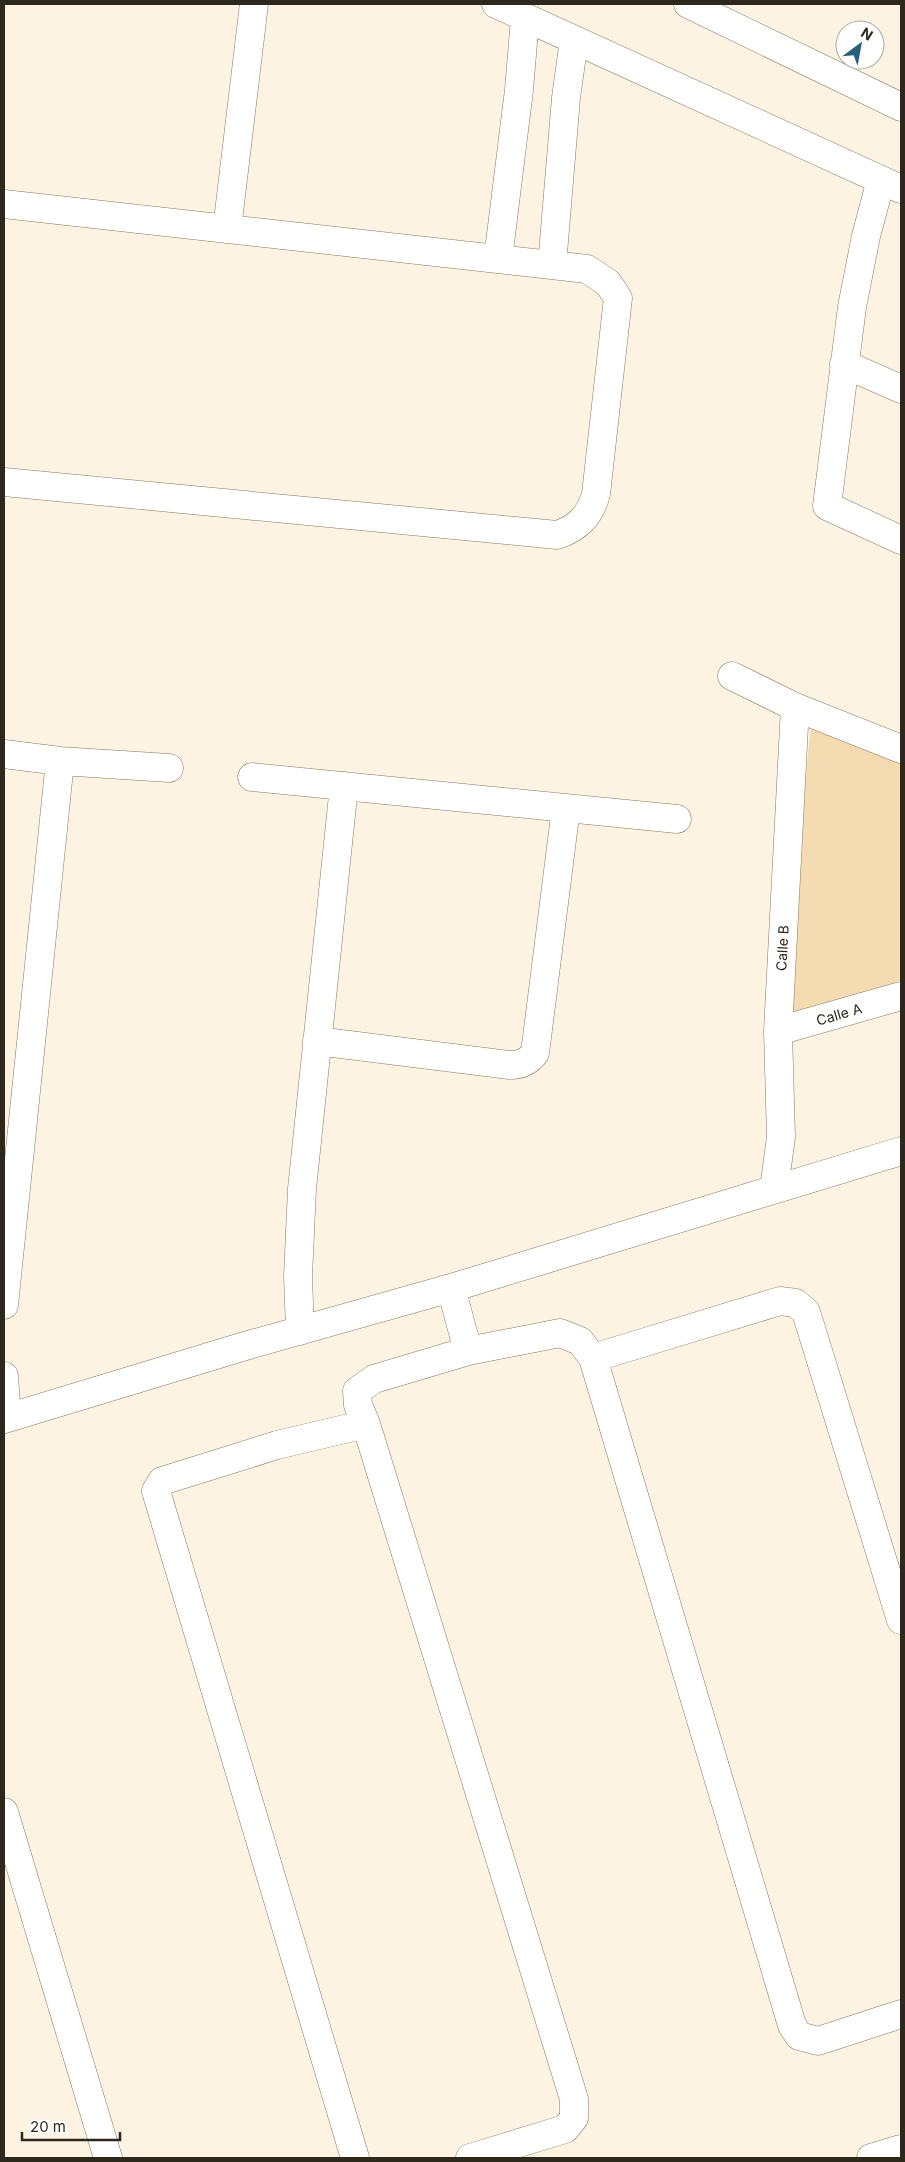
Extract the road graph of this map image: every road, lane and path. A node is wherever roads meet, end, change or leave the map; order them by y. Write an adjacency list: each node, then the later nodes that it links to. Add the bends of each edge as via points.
1 (254, 4): 9 (street)
2 (496, 4): 4 (street)
3 (688, 4): 6 (street)
4 (525, 18): 5 (street); 10 (street)
5 (574, 40): 7 (street); 11 (street)
6 (901, 108)
7 (891, 185): 12 (street, via 866,236)
8 (4, 204): 9 (street)
9 (227, 229): 10 (street)
10 (498, 259): 11 (street)
11 (552, 265): 14 (street, via 587,269 608,283 618,298 596,494 587,515 569,531 557,535)
12 (844, 364): 13 (street); 15 (street, via 827,506)
13 (901, 389)
14 (4, 482)
15 (901, 540)
16 (732, 676): 17 (street)
17 (795, 707): 18 (street); 27 (street, Calle B)
18 (901, 748)
19 (4, 754): 20 (street)
20 (60, 761): 21 (street); 32 (street)
21 (169, 768)
22 (252, 777): 23 (street)
23 (344, 786): 24 (street); 28 (street)
24 (566, 808): 25 (street); 28 (street, via 532,1058 510,1065)
25 (677, 819)
26 (901, 996): 27 (street, Calle A)
27 (778, 1031): 30 (street, Calle B, via 781,1137)
28 (318, 1041): 33 (street, via 302,1189 298,1276)
29 (901, 1151): 30 (street)
30 (774, 1189): 31 (street)
31 (451, 1288): 33 (street); 34 (street)
32 (4, 1304)
33 (300, 1331): 37 (street)
34 (468, 1351): 35 (street, via 560,1333 580,1341); 38 (street, via 374,1379 357,1391)
35 (593, 1358): 39 (street, via 780,1301 796,1303 806,1312); 41 (street, via 792,2025 799,2036 818,2041)
36 (4, 1376): 37 (street)
37 (6, 1419)
38 (366, 1424): 44 (street, via 278,1445 162,1481 156,1491); 45 (street, via 574,2099 574,2118 565,2129)
39 (901, 1620)
40 (4, 1812): 43 (street)
41 (901, 2014)
42 (901, 2149): 46 (street)
43 (108, 2158)
44 (355, 2158)
45 (470, 2158)
46 (872, 2158)

